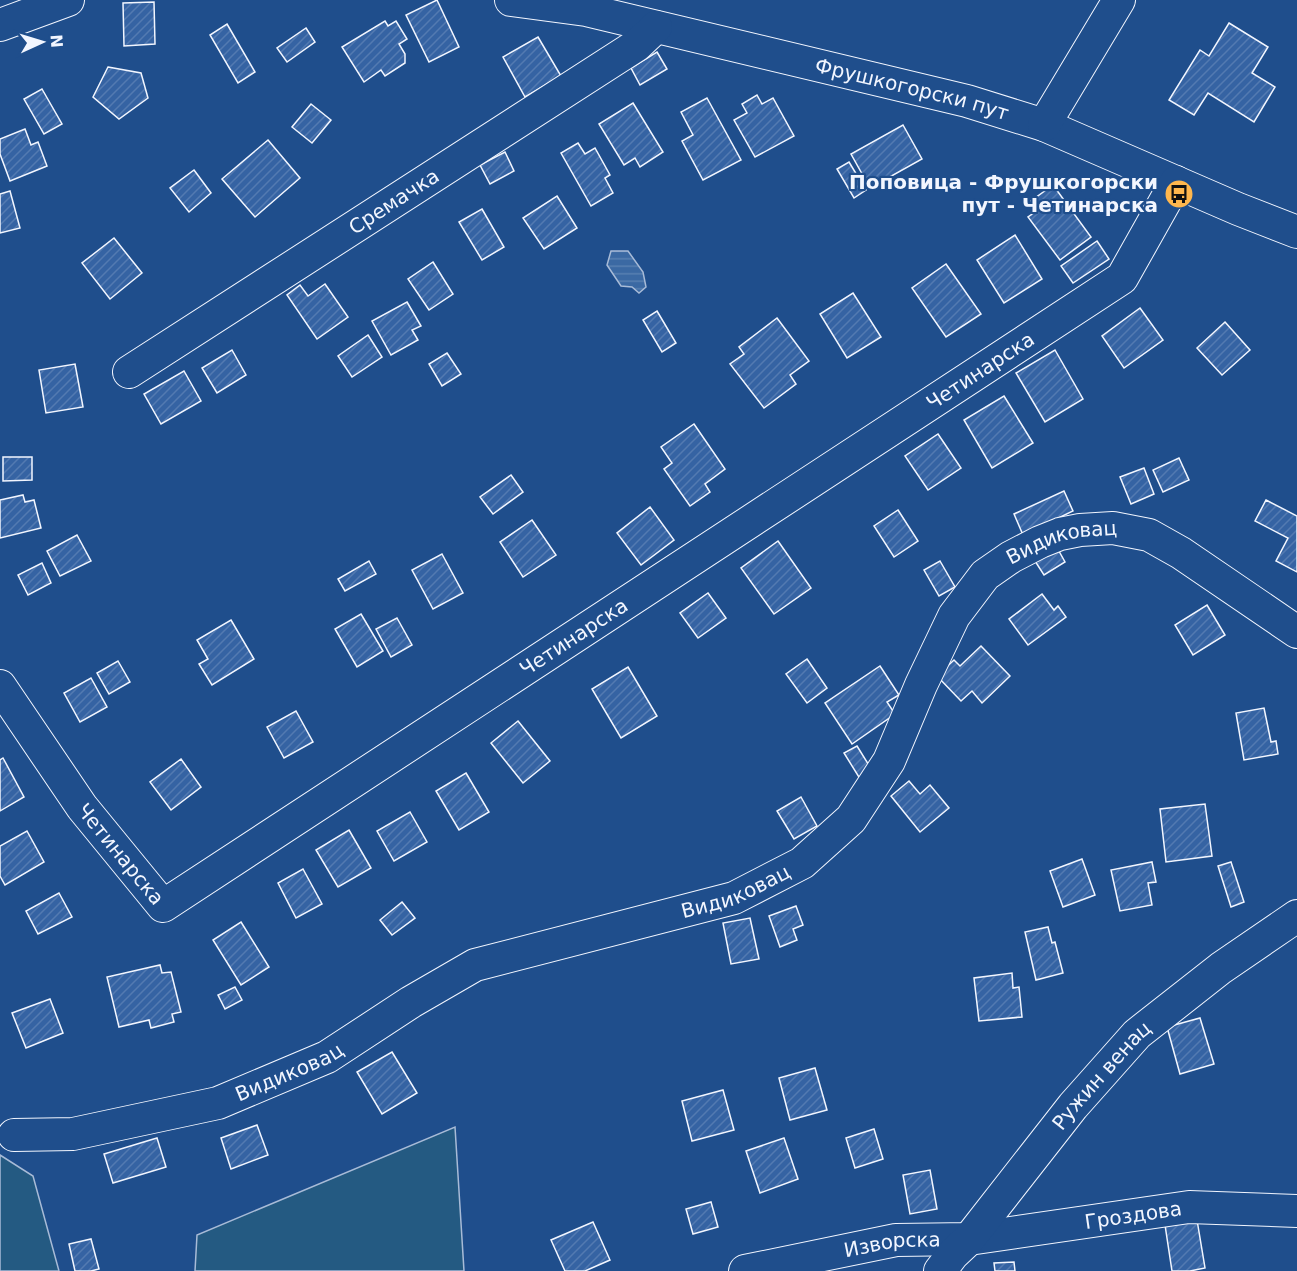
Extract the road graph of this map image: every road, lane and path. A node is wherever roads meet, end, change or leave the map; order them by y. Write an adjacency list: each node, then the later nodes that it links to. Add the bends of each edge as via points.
1 (68, 0): 4 (street)
2 (1119, 0): 6 (street)
3 (522, 1): 5 (street, Фрушкогорски пут, via 586,10)
4 (0, 25)
5 (656, 27): 6 (street, Фрушкогорски пут, via 967,101); 9 (street, Сремачка, via 637,45)
6 (1044, 125): 7 (street, Фрушкогорски пут)
7 (1176, 182): 8 (street, Фрушкогорски пут); 11 (street, Четинарска, via 1122,278 163,906 82,807)
8 (1297, 232)
9 (129, 372)
10 (1297, 632): 13 (street, Видиковац, via 1149,535 1113,528 1060,534 1011,557 985,575 954,616 889,761 851,819 802,864 734,898 475,965 327,1057 218,1103 73,1134)
11 (0, 686)
12 (1297, 916): 15 (street, Ружин венац, via 1221,968 1137,1034 1073,1106)
13 (14, 1135)
14 (1297, 1211): 15 (street, Гроздова, via 1188,1207)
15 (969, 1239): 16 (street, Изворска, via 896,1240); 17 (street, Ружин венац)
16 (745, 1271)
17 (940, 1271)

